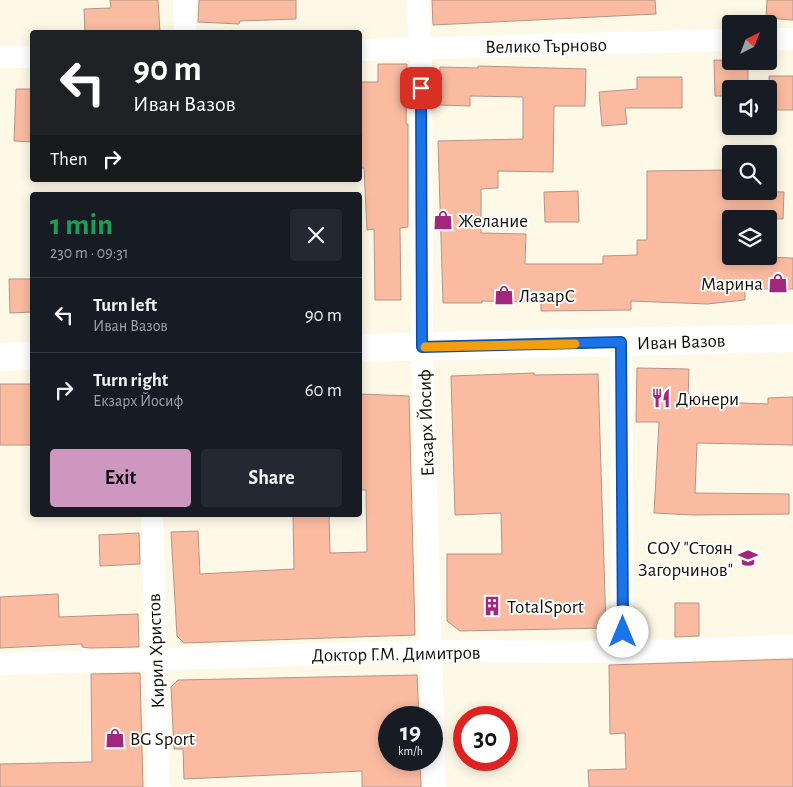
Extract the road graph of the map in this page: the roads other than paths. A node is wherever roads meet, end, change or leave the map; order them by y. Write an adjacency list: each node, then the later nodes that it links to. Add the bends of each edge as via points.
1 (184, 0): 3 (street)
2 (417, 0): 7 (street, Екзарх Йосиф)
3 (186, 30)
4 (778, 39): 5 (street)
5 (793, 39)
6 (722, 40): 7 (street, Велико Търново)
7 (421, 48): 8 (street, Велико Търново); 13 (street, Екзарх Йосиф)
8 (362, 50)
9 (0, 57): 10 (street)
10 (30, 57)
11 (793, 338): 12 (street, Иван Вазов)
12 (621, 342): 13 (street, Иван Вазов); 20 (street)
13 (422, 347): 14 (street, Иван Вазов); 19 (street, Екзарх Йосиф)
14 (362, 348)
15 (30, 356): 16 (street)
16 (0, 357)
17 (152, 517): 21 (street, Кирил Христов)
18 (793, 646): 20 (street, Доктор Г.М. Димитров)
19 (432, 651): 20 (street, Доктор Г.М. Димитров); 21 (street, Доктор Г.М. Димитров); 24 (street, Екзарх Йосиф)
20 (623, 652)
21 (156, 660): 22 (street, Доктор Г.М. Димитров); 23 (street, Кирил Христов)
22 (0, 664)
23 (159, 787)
24 (435, 787)

